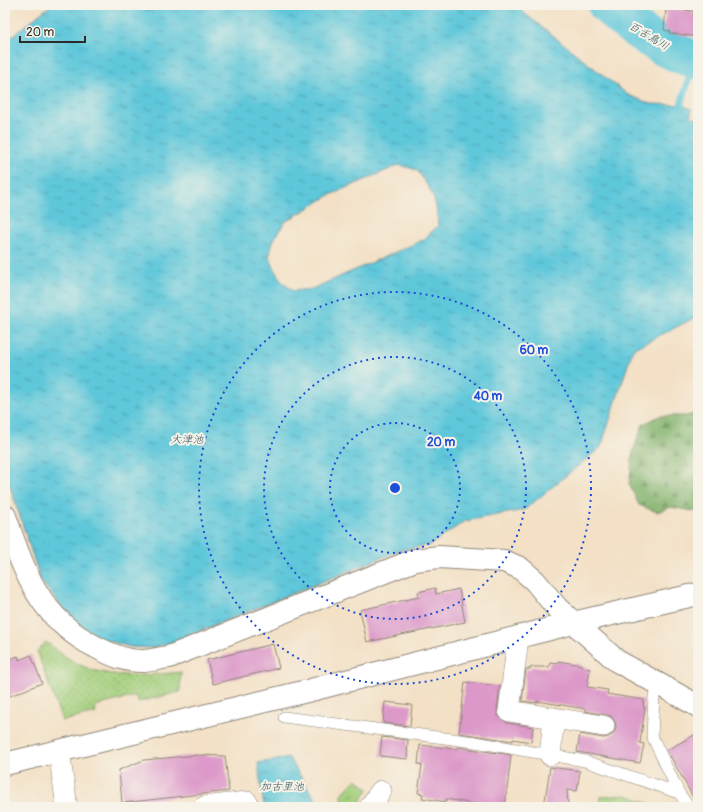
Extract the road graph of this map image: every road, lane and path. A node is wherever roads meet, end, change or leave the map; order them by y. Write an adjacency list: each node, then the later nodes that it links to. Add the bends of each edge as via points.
1 (5, 516): 3 (street, via 22,567 39,598 60,622 84,642 115,657 142,661 169,657 415,560 439,557 504,561 520,568)
2 (698, 594): 3 (street)
3 (573, 623): 4 (street); 6 (street, via 617,661)
4 (518, 638): 8 (street, via 509,711); 10 (street)
5 (654, 696): 13 (lane, via 652,736)
6 (698, 706)
7 (284, 717): 11 (lane, via 475,742)
8 (554, 718): 9 (street); 11 (street)
9 (604, 726)
10 (59, 751): 12 (street); 14 (street)
11 (550, 755): 13 (lane, via 585,761)
12 (5, 764)
13 (679, 793): 17 (lane)
14 (67, 807)
15 (204, 807): 16 (street, via 247,802)
16 (248, 807)
17 (689, 807)

